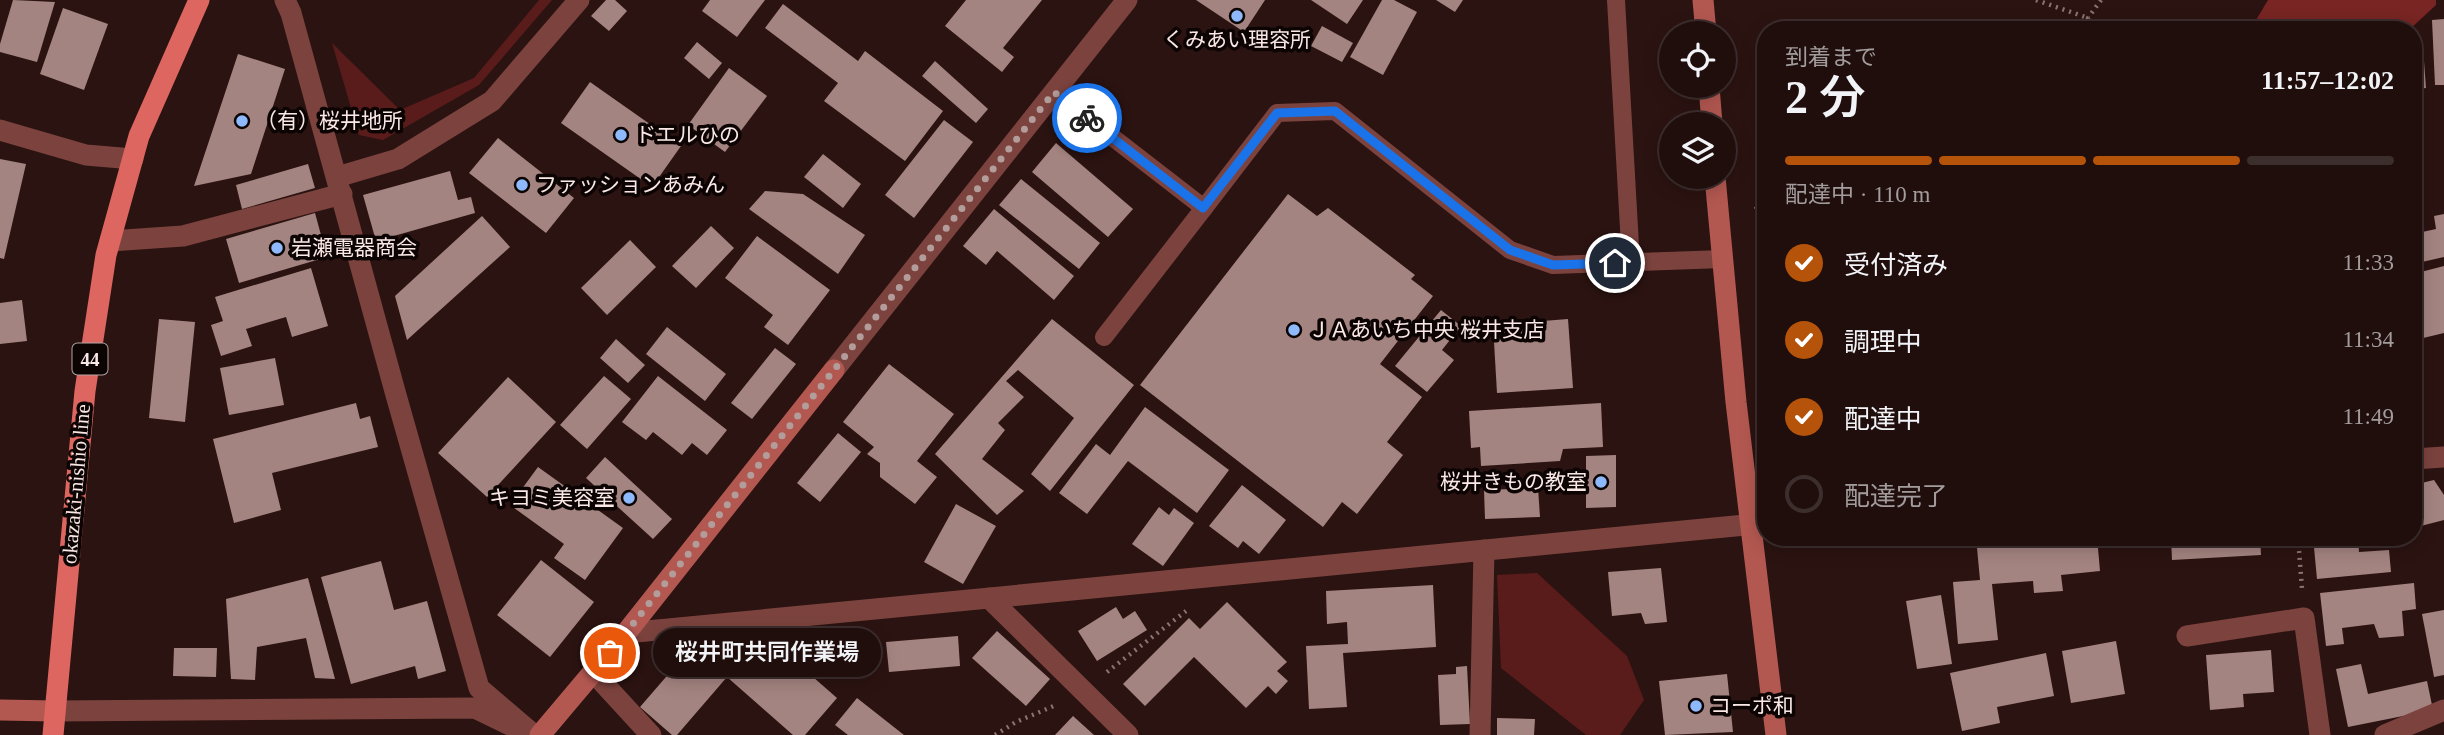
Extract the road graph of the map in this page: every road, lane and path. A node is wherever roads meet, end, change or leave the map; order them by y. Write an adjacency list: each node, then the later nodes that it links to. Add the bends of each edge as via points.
1 (199, 0): 14 (main road, okazaki-nishio line / 44)
2 (285, 0): 15 (street)
3 (579, 0): 15 (street, via 492,100 398,159)
4 (1127, 0): 12 (street)
5 (1616, 0): 20 (lane)
6 (1703, 0): 10 (street)
7 (2036, 0): 9 (path)
8 (2101, 0): 9 (path)
9 (2088, 18): 11 (path)
10 (1705, 21)
11 (2093, 21)
12 (1054, 92): 17 (lane); 32 (street)
13 (0, 130): 14 (street, via 86,155)
14 (133, 159): 18 (main road, okazaki-nishio line / 44)
15 (340, 185): 18 (street, via 183,236); 41 (street, via 479,688)
16 (1716, 189): 19 (street)
17 (1203, 208): 20 (lane, via 1277,113 1335,111 1510,250 1553,265); 21 (lane)
18 (110, 241): 39 (main road, okazaki-nishio line / 44, via 85,391)
19 (1723, 259): 20 (lane); 24 (street, via 1736,402)
20 (1631, 263)
21 (1104, 337)
22 (2444, 457): 23 (street)
23 (2422, 458)
24 (1757, 513)
25 (1757, 524): 28 (street)
26 (1761, 546): 47 (street)
27 (2299, 546): 31 (path)
28 (1484, 550): 29 (street); 46 (street)
29 (989, 598): 32 (street); 45 (street)
30 (1192, 607): 35 (path)
31 (2304, 618): 33 (street); 48 (street)
32 (626, 633): 34 (street)
33 (2187, 636)
34 (593, 672): 42 (street); 43 (street)
35 (1097, 681)
36 (1063, 702): 44 (path)
37 (0, 710): 39 (street)
38 (2444, 710): 49 (street)
39 (55, 711): 40 (main road, okazaki-nishio line / 44); 41 (street, via 475,708)
40 (53, 735)
41 (533, 735)
42 (540, 735)
43 (651, 735)
44 (996, 735)
45 (1128, 735)
46 (1480, 735)
47 (1776, 735)
48 (2320, 735)
49 (2385, 735)

